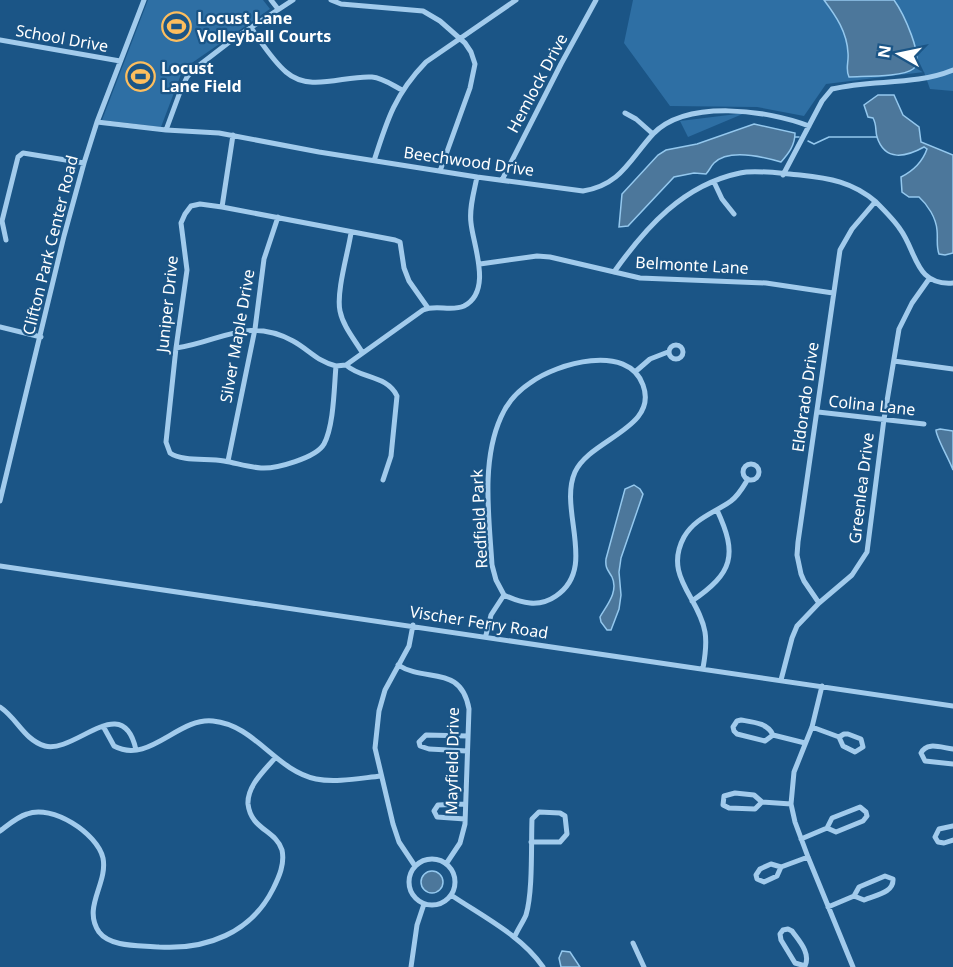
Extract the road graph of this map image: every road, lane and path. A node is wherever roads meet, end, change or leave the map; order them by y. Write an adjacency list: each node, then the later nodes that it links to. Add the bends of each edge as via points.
1 (144, 0): 13 (street, Clifton Park Center Road)
2 (271, 0): 9 (street)
3 (293, 0): 9 (street)
4 (331, 0): 8 (street)
5 (404, 0): 8 (street)
6 (516, 0): 11 (street)
7 (596, 0): 27 (street, Hemlock Drive)
8 (402, 8): 11 (street, via 430,14)
9 (278, 9): 10 (street)
10 (251, 28): 15 (street, via 287,73 299,80 374,77); 19 (street, via 187,77)
11 (460, 39): 15 (street, via 426,63); 24 (street, via 475,64 471,88)
12 (0, 40): 13 (street, School Drive)
13 (120, 61): 17 (street, Clifton Park Center Road)
14 (953, 70): 18 (street, via 918,80 832,89)
15 (402, 90): 22 (street)
16 (625, 113): 20 (street)
17 (97, 122): 19 (street, Beechwood Drive); 23 (street, Clifton Park Center Road)
18 (809, 126): 20 (street, Beechwood Drive, via 761,113 724,111 683,117); 25 (street)
19 (166, 130): 21 (street, Beechwood Drive)
20 (654, 134): 27 (street, Beechwood Drive, via 617,177 598,188 572,190)
21 (233, 135): 22 (street, Beechwood Drive); 30 (street)
22 (374, 161): 24 (street, Beechwood Drive)
23 (84, 163): 34 (street, via 23,153 18,157 2,221); 43 (street, Clifton Park Center Road)
24 (440, 171): 26 (street, Beechwood Drive)
25 (783, 175): 28 (street, via 742,172); 29 (street, via 844,182)
26 (477, 177): 27 (street, Beechwood Drive); 35 (street, via 471,223)
27 (502, 180)
28 (714, 182): 31 (street); 36 (street, via 664,211 635,241)
29 (875, 202): 37 (street, via 901,229 916,264); 39 (street, Eldorado Drive, via 842,244)
30 (222, 207): 32 (street, Juniper Drive); 44 (street, Juniper Drive, via 192,206 182,223 187,270)
31 (734, 214)
32 (278, 217): 33 (street, Juniper Drive); 42 (street, Silver Maple Drive, via 264,259)
33 (351, 233): 40 (street, Juniper Drive, via 400,242 409,281); 45 (street, via 340,313)
34 (6, 240)
35 (480, 264): 36 (street, Belmonte Lane, via 537,256); 40 (street, via 477,289 467,304)
36 (614, 272): 39 (street, Belmonte Lane, via 652,279 766,282)
37 (929, 279): 38 (street); 47 (street, Greenlea Drive, via 905,314)
38 (953, 284)
39 (833, 293): 52 (street, Eldorado Drive)
40 (428, 308): 45 (street)
41 (0, 327): 43 (street)
42 (255, 328): 44 (street); 49 (street, via 293,341); 55 (street, Silver Maple Drive)
43 (41, 337): 58 (street, Clifton Park Center Road)
44 (176, 348): 55 (street, Juniper Drive, via 166,441 170,453 187,459)
45 (362, 352): 48 (street)
46 (668, 352): 51 (street, via 650,359)
47 (894, 361): 50 (street); 53 (street, Greenlea Drive)
48 (346, 365): 49 (street); 57 (street, via 386,383 398,396 391,456)
49 (336, 366): 55 (street, via 323,446 279,466 263,468)
50 (953, 369)
51 (635, 372): 61 (street, via 644,388 640,416 588,454 572,481 575,556 574,574 568,585 544,602 527,603); 61 (street, Redfield Park, via 616,361 603,360 547,373 516,395 502,414 492,445 489,480 492,565)
52 (818, 412): 53 (street, Colina Lane); 63 (street, Eldorado Drive, via 800,519 798,555 804,581)
53 (884, 419): 54 (street, Colina Lane); 63 (street, Greenlea Drive, via 867,552 852,575)
54 (924, 424)
55 (228, 461)
56 (748, 479): 59 (street, via 739,494)
57 (383, 480)
58 (0, 501)
59 (717, 510): 62 (street, via 729,543 726,567 712,587); 62 (street, via 699,519 681,546 678,568)
60 (0, 566): 64 (street, Vischer Ferry Road)
61 (504, 595): 65 (street, via 491,615)
62 (692, 602): 67 (street, via 706,632)
63 (819, 603): 68 (street, Greenlea Drive, via 797,626)
64 (413, 625): 65 (street, Vischer Ferry Road); 66 (street, via 409,646)
65 (486, 636): 67 (street, Vischer Ferry Road)
66 (398, 665): 74 (street, Mayfield Drive, via 411,672 436,674 456,682 467,699); 83 (street, via 385,690 376,728 375,748)
67 (703, 669): 68 (street, Vischer Ferry Road)
68 (781, 680): 69 (street, Vischer Ferry Road)
69 (822, 686): 70 (street, Vischer Ferry Road); 73 (street)
70 (953, 706)
71 (0, 707): 72 (street, via 29,737 44,746 57,747)
72 (103, 726): 79 (street, via 114,746); 79 (street, via 122,726 132,737)
73 (812, 727): 76 (street); 77 (street)
74 (468, 735): 80 (street, Mayfield Drive); 80 (street, via 426,735 419,742 429,749)
75 (773, 735): 75 (street, via 765,725 741,720 733,726 737,734 765,741); 77 (street)
76 (839, 737)
77 (805, 743): 86 (street, via 794,772)
78 (953, 749): 82 (street, via 929,746 921,753 926,761)
79 (136, 750): 81 (street, via 189,725 212,720 236,726)
80 (467, 751): 85 (street, Mayfield Drive)
81 (275, 758): 83 (street, via 315,779); 90 (street, via 253,786 248,803 257,825 282,850 282,870 262,908 244,925 210,943 175,948 131,945 106,938 92,911 103,871 102,856 95,842 73,824 46,812 26,814)
82 (953, 764)
83 (381, 776): 96 (street, via 399,842)
84 (762, 802): 84 (street, via 754,795 735,793 724,796 722,801 729,808 743,810 755,809); 86 (street)
85 (465, 804): 87 (street, Mayfield Drive); 87 (street, via 438,805 434,811 437,817)
86 (791, 804): 91 (street)
87 (465, 819): 95 (street, Mayfield Drive, via 460,843)
88 (953, 826): 92 (street, via 939,829 935,837 938,842)
89 (827, 828): 89 (street, via 832,818 860,807 866,812 863,821 836,832); 91 (street)
90 (0, 831)
91 (801, 839): 94 (street)
92 (953, 840)
93 (531, 842): 93 (street, via 532,819 539,812 566,816 567,834 560,842); 102 (street, via 526,915)
94 (808, 857): 97 (street); 101 (street)
95 (446, 864): 96 (street, via 430,859); 98 (street, via 455,879)
96 (415, 866): 100 (street, via 410,874 410,888 413,896)
97 (781, 867): 97 (street, via 771,864 760,869 757,879 764,882 777,876)
98 (451, 895): 100 (street, via 441,903); 102 (street)
99 (854, 896): 99 (street, via 859,887 885,876 892,879 890,889 864,900); 101 (street)
100 (424, 904): 105 (street)
101 (828, 907): 108 (street)
102 (515, 936): 106 (street)
103 (633, 943): 107 (street)
104 (806, 966): 104 (street, via 795,963 781,940 783,930 792,931 807,955)
105 (411, 967)
106 (543, 967)
107 (644, 967)
108 (853, 967)

